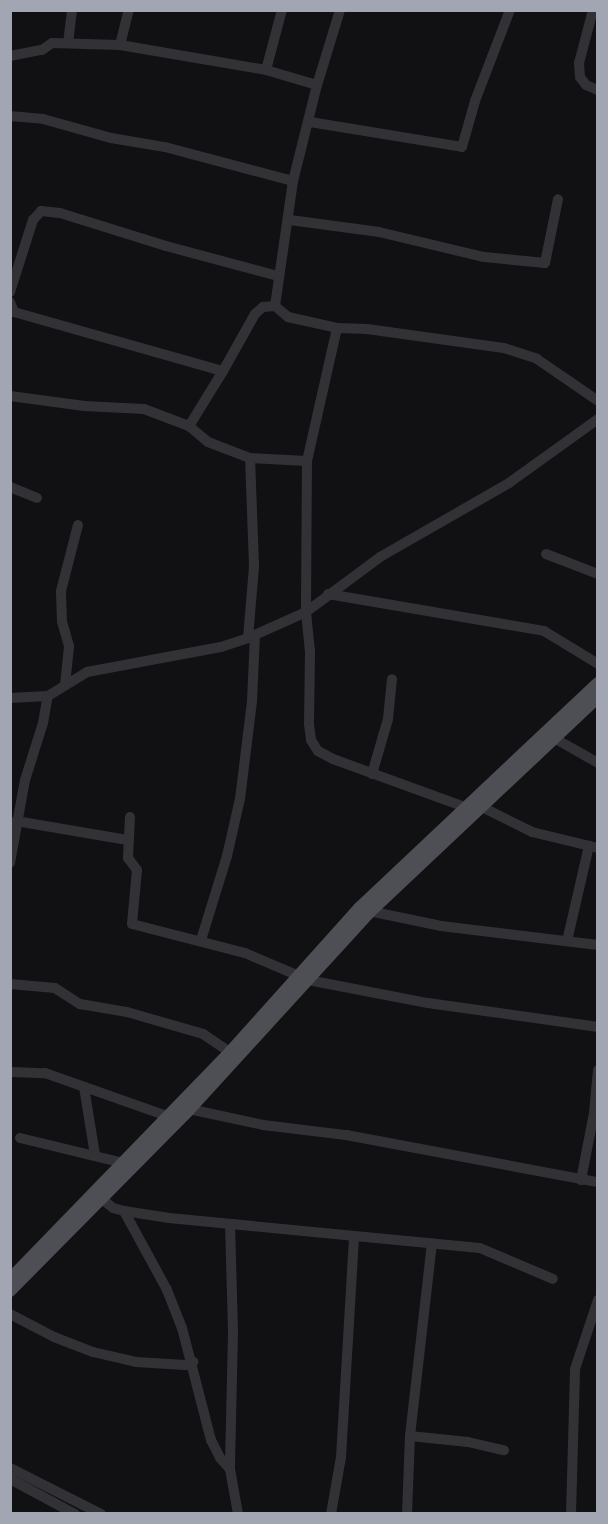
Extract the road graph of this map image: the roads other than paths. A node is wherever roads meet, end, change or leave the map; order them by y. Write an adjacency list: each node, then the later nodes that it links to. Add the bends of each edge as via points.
1 (72, 10): 7 (street)
2 (129, 10): 8 (street)
3 (282, 10): 10 (street)
4 (340, 10): 11 (street)
5 (510, 10): 14 (street, via 462,147)
6 (593, 10): 12 (street, via 579,63 580,77)
7 (68, 43): 8 (street); 9 (street, via 52,43 42,50)
8 (120, 45): 10 (street)
9 (10, 56)
10 (266, 70): 11 (street)
11 (317, 85): 14 (street)
12 (597, 90)
13 (10, 116): 15 (street, via 43,119 111,138 165,147)
14 (310, 122): 15 (street)
15 (293, 181): 17 (street)
16 (558, 199): 17 (street, via 545,263 484,257 379,232)
17 (290, 220): 18 (street)
18 (278, 276): 19 (street, via 60,213 41,212 33,220); 21 (street)
19 (10, 292)
20 (10, 302): 23 (street, via 14,312)
21 (275, 306): 22 (street, via 288,317); 23 (street, via 263,307 255,314)
22 (337, 328): 25 (street, via 504,348 537,359); 29 (street)
23 (223, 371): 27 (street)
24 (10, 396): 27 (street, via 144,409)
25 (597, 401)
26 (597, 419): 35 (street, via 509,483 381,557)
27 (189, 426): 28 (street, via 208,442)
28 (250, 458): 29 (street); 37 (street, via 254,566)
29 (307, 461): 36 (street)
30 (10, 487): 31 (street)
31 (37, 498)
32 (78, 525): 41 (street, via 61,591 62,621 69,646)
33 (546, 554): 34 (street)
34 (597, 574)
35 (328, 594): 36 (street); 38 (street, via 544,631)
36 (306, 612): 37 (street); 47 (street, via 311,740 318,751)
37 (251, 636): 41 (street, via 221,647 87,672); 56 (street, via 252,701 240,799)
38 (597, 664)
39 (392, 679): 47 (street, via 388,719)
40 (597, 683): 48 (main road)
41 (65, 685): 42 (street)
42 (48, 696): 44 (street); 51 (street)
43 (597, 697): 45 (main road)
44 (10, 698)
45 (554, 738): 46 (street); 49 (main road)
46 (597, 764)
47 (372, 774): 48 (street)
48 (465, 807): 55 (main road)
49 (482, 807): 53 (street, via 532,832); 55 (main road)
50 (130, 818): 52 (street)
51 (16, 821): 52 (street); 54 (street)
52 (127, 840): 56 (street, via 128,858 137,870 132,924)
53 (593, 847): 57 (street)
54 (10, 863)
55 (364, 910): 57 (street, via 441,926); 59 (main road)
56 (201, 940): 59 (street, via 245,952)
57 (567, 941): 58 (street)
58 (597, 945)
59 (303, 978): 61 (street, via 428,1003); 62 (main road); 66 (main road)
60 (10, 984): 62 (street, via 55,987 80,1004 127,1012 204,1034)
61 (597, 1027)
62 (230, 1052): 66 (main road)
63 (597, 1070): 71 (street, via 594,1113)
64 (10, 1072): 65 (street, via 45,1073)
65 (84, 1087): 67 (street); 69 (street)
66 (183, 1108): 67 (main road); 71 (street); 73 (main road)
67 (167, 1116): 70 (main road)
68 (20, 1138): 69 (street)
69 (95, 1155): 70 (street)
70 (123, 1163): 78 (main road)
71 (581, 1180): 72 (street)
72 (597, 1182)
73 (102, 1199): 74 (street); 80 (main road)
74 (124, 1211): 75 (street); 83 (street, via 167,1290)
75 (230, 1224): 76 (street); 87 (street)
76 (354, 1236): 77 (street); 92 (street, via 341,1457)
77 (432, 1243): 79 (street, via 480,1248); 84 (street)
78 (10, 1279)
79 (553, 1279)
80 (10, 1291)
81 (597, 1300): 94 (street, via 574,1369)
82 (10, 1314): 83 (street, via 93,1352 136,1362)
83 (193, 1362): 87 (street, via 211,1440)
84 (410, 1436): 85 (street); 93 (street)
85 (504, 1450)
86 (10, 1468): 90 (street)
87 (230, 1468): 91 (street)
88 (10, 1479): 89 (street)
89 (75, 1514)
90 (101, 1514)
91 (238, 1514)
92 (331, 1514)
93 (407, 1514)
94 (571, 1514)

